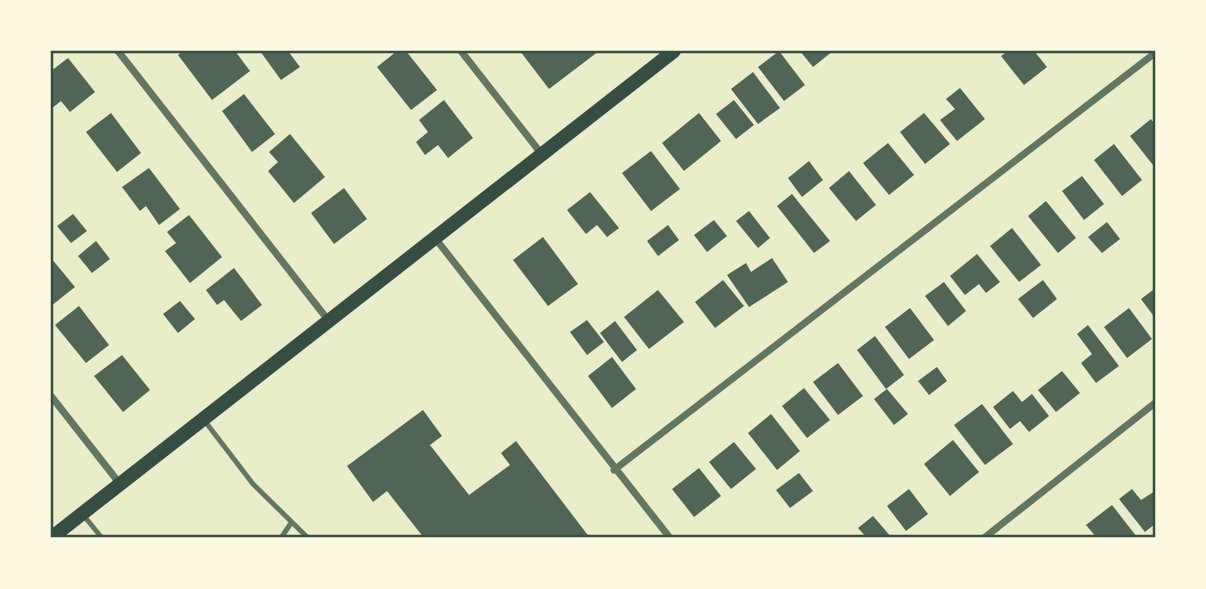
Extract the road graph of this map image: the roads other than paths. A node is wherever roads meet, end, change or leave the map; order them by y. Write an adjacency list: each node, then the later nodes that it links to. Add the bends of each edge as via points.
1 (118, 51): 7 (street)
2 (461, 51): 5 (street)
3 (674, 51): 5 (main road)
4 (1155, 53): 11 (street)
5 (540, 152): 6 (main road)
6 (434, 237): 7 (main road); 11 (street)
7 (328, 320): 10 (main road)
8 (51, 396): 12 (street)
9 (1155, 403): 20 (street)
10 (203, 419): 12 (main road); 14 (lane, via 253,484)
11 (614, 470): 19 (street)
12 (120, 485): 13 (main road)
13 (82, 513): 15 (main road); 16 (lane)
14 (292, 523): 17 (lane); 18 (lane)
15 (51, 538)
16 (102, 538)
17 (281, 538)
18 (308, 538)
19 (670, 538)
20 (984, 538)

